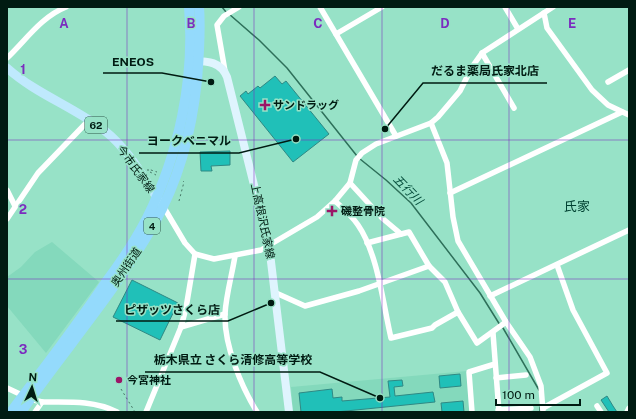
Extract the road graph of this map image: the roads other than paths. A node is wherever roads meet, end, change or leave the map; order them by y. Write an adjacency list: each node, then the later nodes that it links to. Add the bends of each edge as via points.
1 (66, 7): 13 (street, via 53,12)
2 (189, 7): 14 (highway, 奥州街道 / 4)
3 (199, 7): 14 (highway, 奥州街道 / 4, via 200,35)
4 (239, 7): 17 (street, via 224,16 217,25)
5 (320, 7): 11 (street)
6 (382, 7): 11 (street)
7 (505, 7): 10 (street)
8 (553, 7): 9 (street)
9 (544, 13): 10 (street); 20 (street, via 547,28 592,90 608,105)
10 (518, 29): 12 (street)
11 (336, 34): 24 (street)
12 (482, 53): 19 (street); 23 (street, via 460,91)
13 (7, 58)
14 (194, 61): 17 (main road, via 216,64); 28 (highway, 奥州街道 / 4, via 178,137); 31 (highway, 奥州街道 / 4, via 194,112 179,166)
15 (7, 68): 22 (main road, 今市氏家線 / 62, via 28,85)
16 (629, 70): 18 (street)
17 (225, 72): 36 (main road, 上高根沢氏家線)
18 (608, 82)
19 (514, 108)
20 (622, 112): 21 (street); 27 (street)
21 (629, 115)
22 (90, 120): 28 (main road, 今市氏家線 / 62, via 128,154); 30 (street, via 38,173)
23 (431, 123): 24 (street); 27 (street, via 447,163)
24 (396, 136): 25 (street, via 362,153 356,160)
25 (350, 183): 29 (street); 34 (street, via 382,218)
26 (7, 190): 30 (street)
27 (450, 193): 43 (street, via 458,241)
28 (156, 197): 31 (main road, 今市氏家線 / 62); 53 (highway, 奥州街道 / 4, via 147,219 125,255)
29 (334, 201): 35 (street, via 359,226); 36 (street, via 317,217)
30 (15, 206): 32 (street)
31 (163, 206): 37 (street); 53 (highway, 奥州街道 / 4, via 132,259)
32 (7, 219)
33 (629, 230): 39 (street)
34 (401, 234): 35 (street); 40 (street, via 409,232)
35 (367, 243): 41 (street)
36 (269, 245): 38 (street, via 261,250); 42 (main road, 上高根沢氏家線)
37 (194, 254): 38 (street, via 214,259); 47 (street)
38 (235, 256): 45 (street)
39 (557, 265): 43 (street); 58 (street, via 573,310 607,373)
40 (429, 266): 41 (street); 44 (street, via 445,282)
41 (378, 283): 42 (street, via 360,291 305,306); 44 (street, via 391,338 432,328)
42 (276, 293): 66 (main road, 上高根沢氏家線)
43 (490, 296): 46 (street)
44 (458, 312): 48 (street, via 478,343)
45 (225, 314): 47 (street); 65 (street, via 228,345)
46 (506, 322): 48 (street); 58 (street, via 530,357 541,386)
47 (181, 327): 64 (street)
48 (492, 332): 49 (street)
49 (495, 364): 51 (street); 67 (street, via 469,372)
50 (526, 375): 51 (street)
51 (496, 378): 59 (street)
52 (7, 388): 53 (street)
53 (27, 397): 54 (street); 60 (highway, 奥州街道 / 4); 61 (highway, 奥州街道 / 4)
54 (42, 402): 62 (street); 63 (street, via 86,403)
55 (597, 406): 68 (street)
56 (531, 408): 59 (street)
57 (629, 408): 69 (street)
58 (543, 410)
59 (498, 411)
60 (11, 412)
61 (21, 412)
62 (35, 412)
63 (117, 412)
64 (146, 412)
65 (257, 412)
66 (289, 412)
67 (472, 412)
68 (601, 412)
69 (627, 412)

